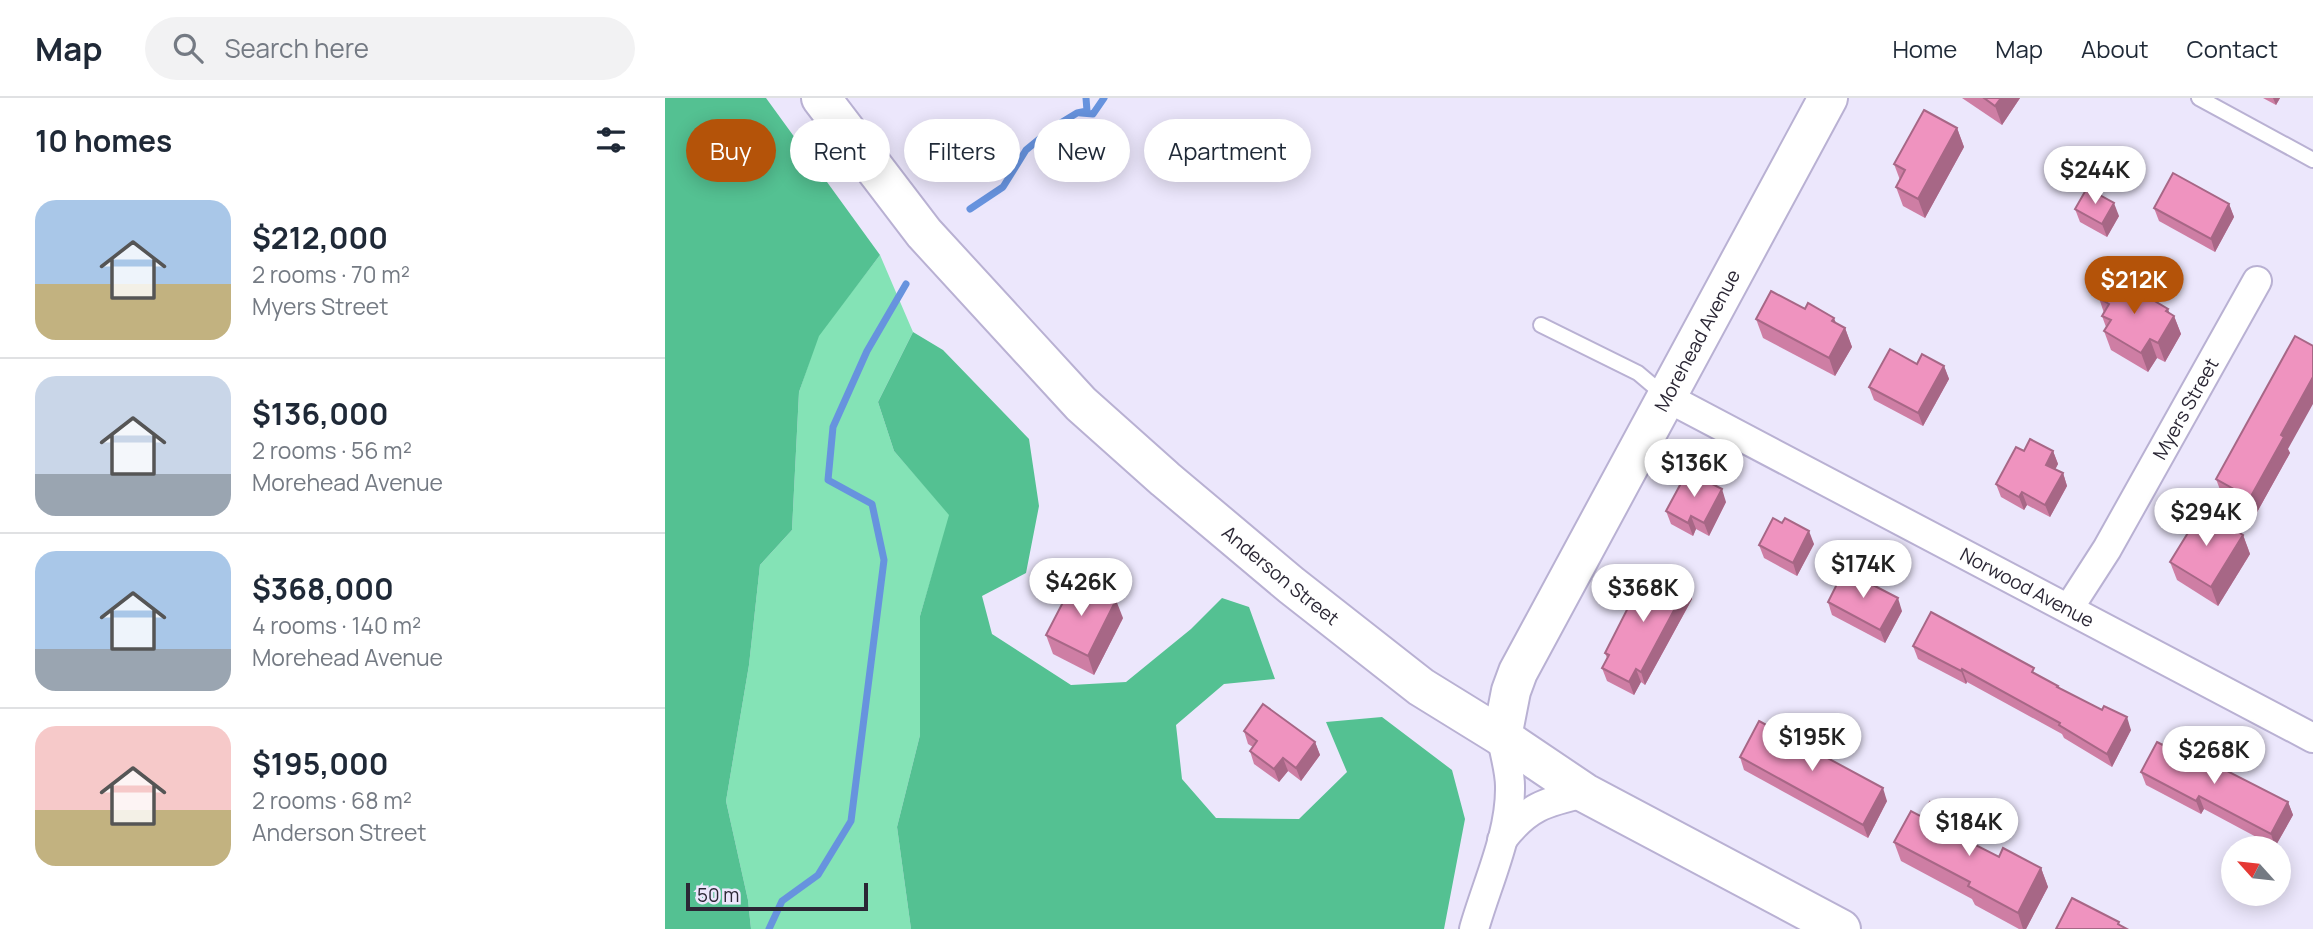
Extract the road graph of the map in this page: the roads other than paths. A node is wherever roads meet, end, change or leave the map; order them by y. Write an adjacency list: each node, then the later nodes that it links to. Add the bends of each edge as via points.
1 (821, 98): 9 (street, Anderson Street, via 924,233 1081,404 1290,585 1421,687)
2 (1828, 98): 7 (street, Morehead Avenue)
3 (2199, 98): 4 (lane)
4 (2313, 160)
5 (2256, 281): 8 (street, Myers Street, via 2107,549)
6 (1541, 325): 7 (lane, via 1639,373)
7 (1668, 398): 8 (street, Norwood Avenue); 9 (street, Morehead Avenue, via 1518,672)
8 (2069, 608): 10 (street, Norwood Avenue)
9 (1502, 737): 11 (street, Anderson Street); 12 (street, via 1510,785)
10 (2313, 738)
11 (1585, 793): 12 (street, via 1532,809); 14 (street, Anderson Street)
12 (1502, 840): 13 (street)
13 (1474, 929)
14 (1841, 929)

